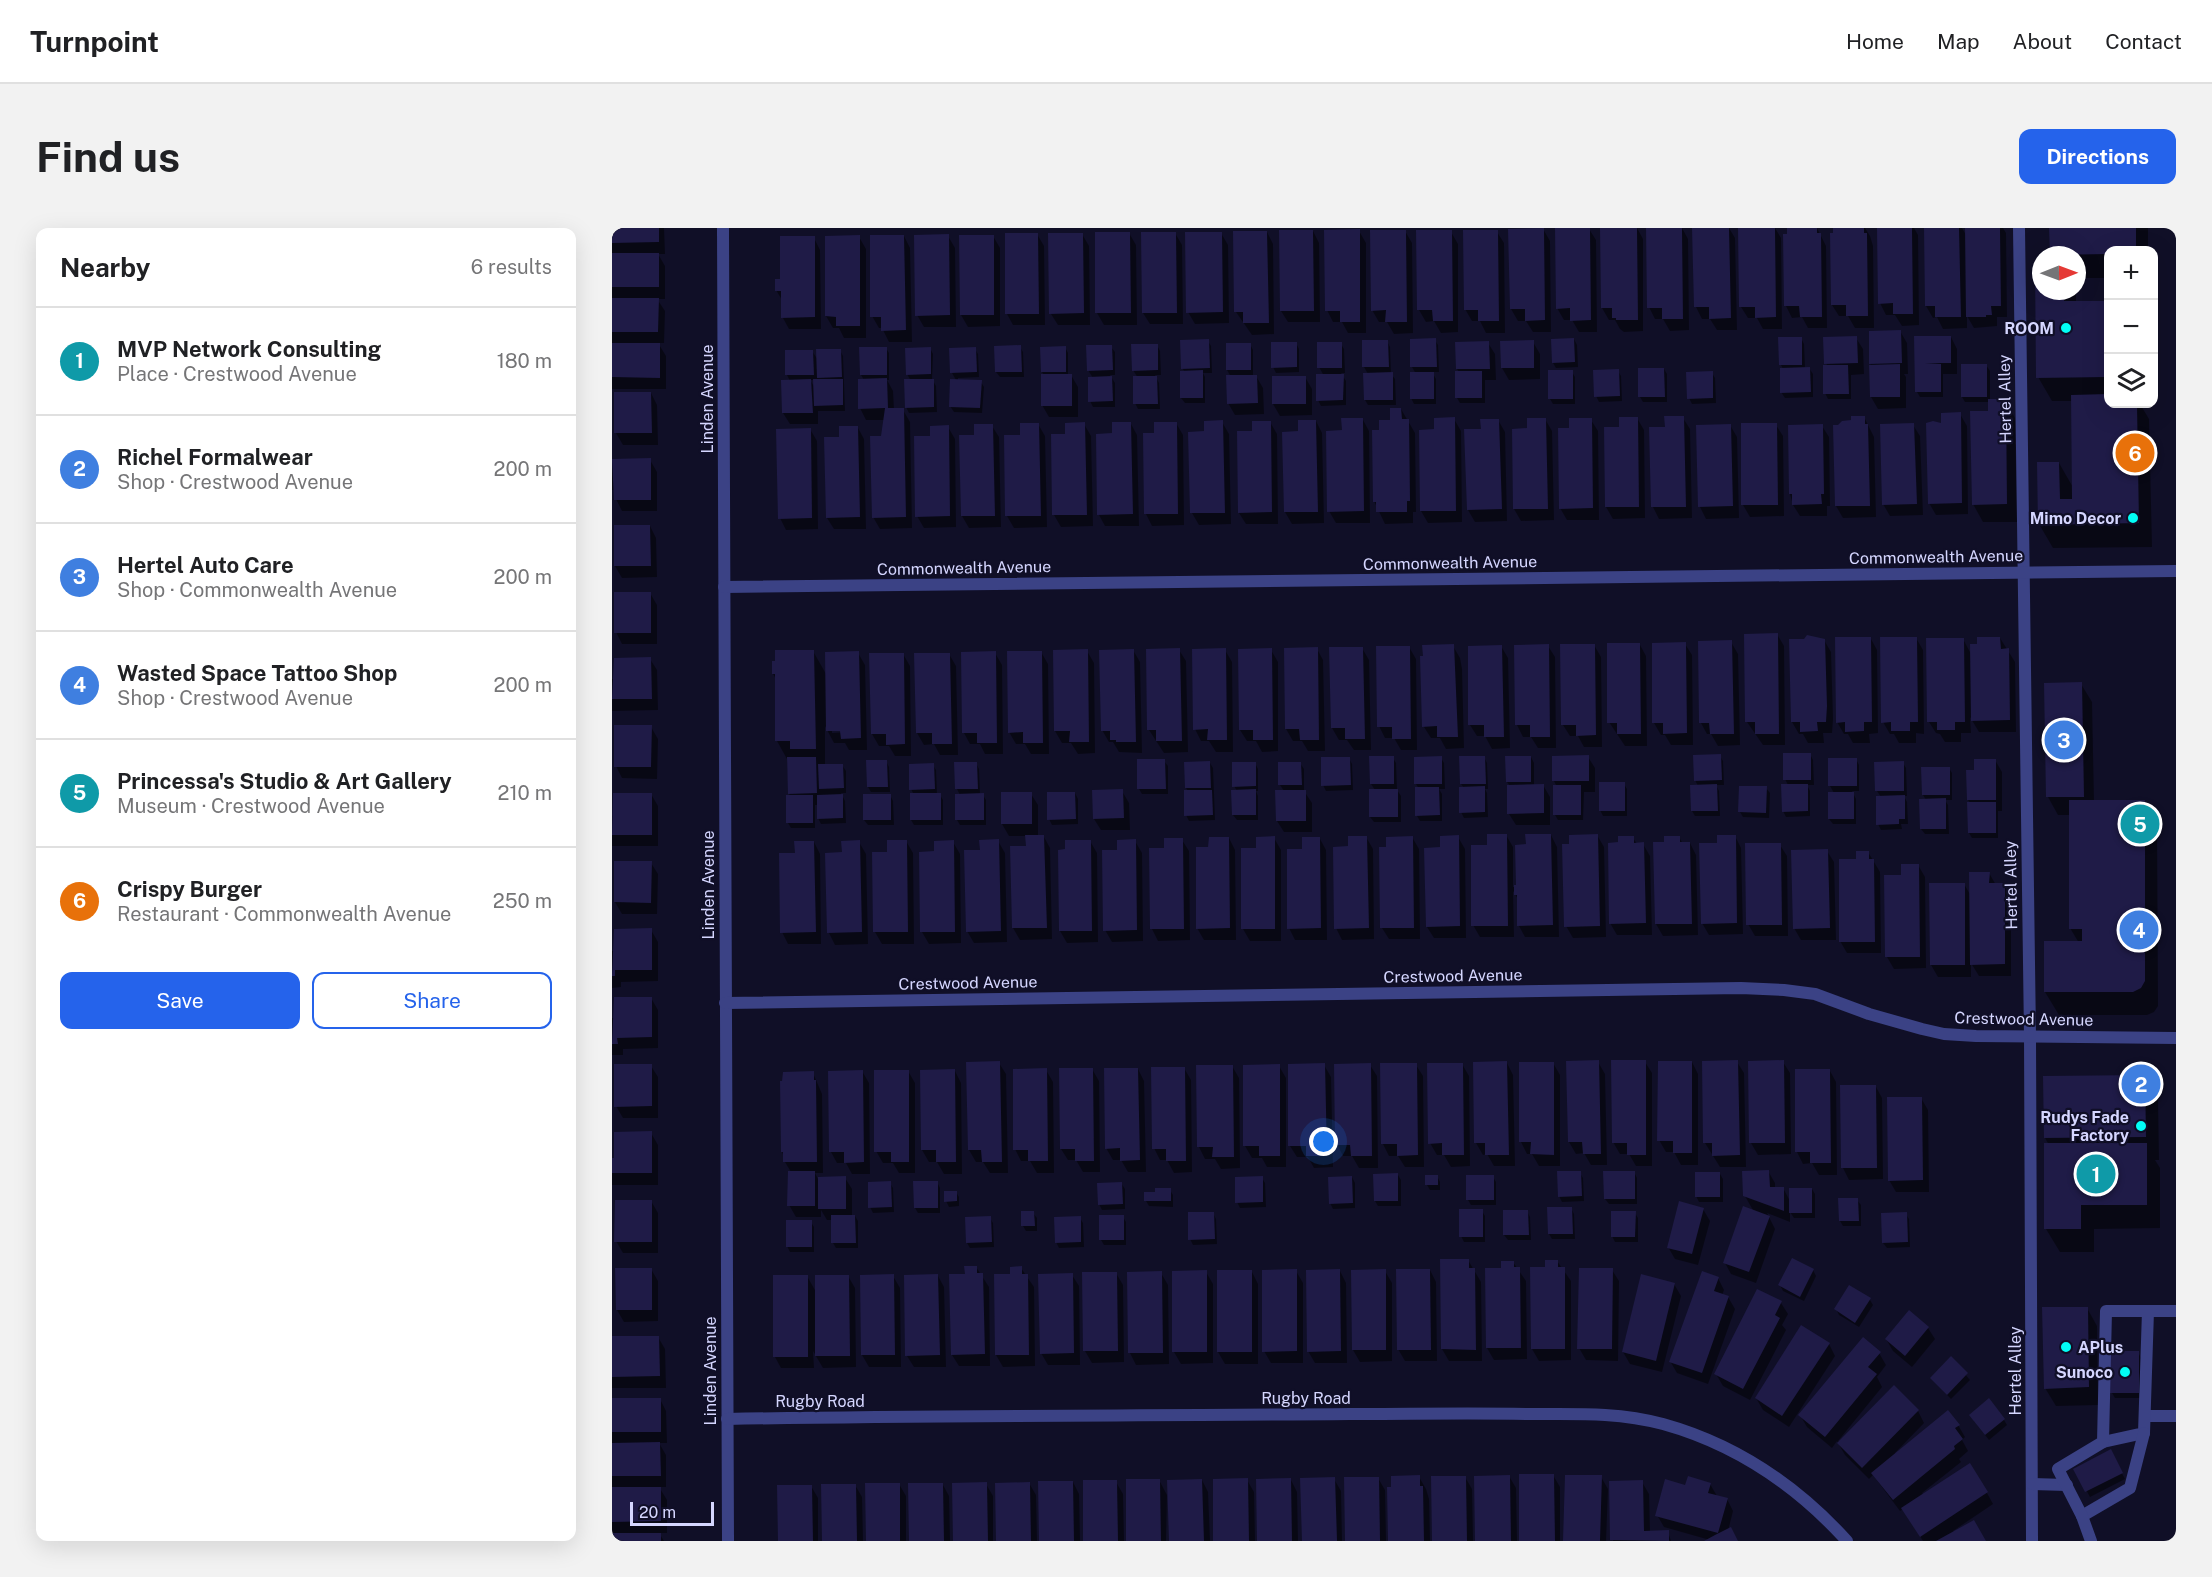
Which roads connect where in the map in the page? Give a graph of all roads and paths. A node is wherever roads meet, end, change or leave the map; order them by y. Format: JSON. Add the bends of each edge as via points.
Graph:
{"nodes":[{"id":1,"x":723,"y":228,"type":"edge"},
{"id":2,"x":2019,"y":228,"type":"edge"},
{"id":3,"x":2176,"y":571,"type":"edge"},
{"id":4,"x":2024,"y":573,"type":"junction"},
{"id":5,"x":724,"y":587,"type":"junction"},
{"id":6,"x":725,"y":1002,"type":"junction"},
{"id":7,"x":2030,"y":1036,"type":"junction"},
{"id":8,"x":2176,"y":1038,"type":"edge"},
{"id":9,"x":2148,"y":1311,"type":"junction"},
{"id":10,"x":2176,"y":1311,"type":"edge"},
{"id":11,"x":2145,"y":1416,"type":"junction"},
{"id":12,"x":2176,"y":1416,"type":"edge"},
{"id":13,"x":727,"y":1419,"type":"junction"},
{"id":14,"x":2144,"y":1433,"type":"junction"},
{"id":15,"x":2103,"y":1442,"type":"junction"},
{"id":16,"x":2032,"y":1484,"type":"junction"},
{"id":17,"x":2067,"y":1485,"type":"junction"},
{"id":18,"x":2082,"y":1516,"type":"junction"},
{"id":19,"x":728,"y":1541,"type":"edge"},
{"id":20,"x":1847,"y":1541,"type":"edge"},
{"id":21,"x":2032,"y":1541,"type":"edge"},
{"id":22,"x":2091,"y":1541,"type":"edge"}],
"edges":[{"from":1,"to":5,"type":"street","name":"Linden Avenue"},
{"from":2,"to":4,"type":"street","name":"Hertel Alley"},
{"from":3,"to":4,"type":"street","name":"Commonwealth Avenue"},
{"from":4,"to":5,"type":"street","name":"Commonwealth Avenue"},
{"from":4,"to":7,"type":"street","name":"Hertel Alley"},
{"from":5,"to":6,"type":"street","name":"Linden Avenue"},
{"from":6,"to":7,"type":"street","name":"Crestwood Avenue","via":[[1741,988],[1815,994],[1869,1014],[1944,1034]]},
{"from":6,"to":13,"type":"street","name":"Linden Avenue"},
{"from":7,"to":8,"type":"street","name":"Crestwood Avenue"},
{"from":7,"to":16,"type":"street","name":"Hertel Alley"},
{"from":9,"to":10,"type":"street"},
{"from":9,"to":11,"type":"street"},
{"from":9,"to":15,"type":"street","via":[[2106,1311]]},
{"from":11,"to":12,"type":"street"},
{"from":11,"to":14,"type":"street"},
{"from":13,"to":19,"type":"street","name":"Linden Avenue"},
{"from":13,"to":20,"type":"street","name":"Rugby Road","via":[[1617,1414],[1663,1424],[1749,1460],[1824,1515]]},
{"from":14,"to":15,"type":"street"},
{"from":14,"to":18,"type":"street","via":[[2130,1488]]},
{"from":15,"to":17,"type":"street","via":[[2058,1469]]},
{"from":16,"to":17,"type":"street"},
{"from":16,"to":21,"type":"street","name":"Hertel Alley"},
{"from":17,"to":18,"type":"street"},
{"from":18,"to":22,"type":"street"}]}
